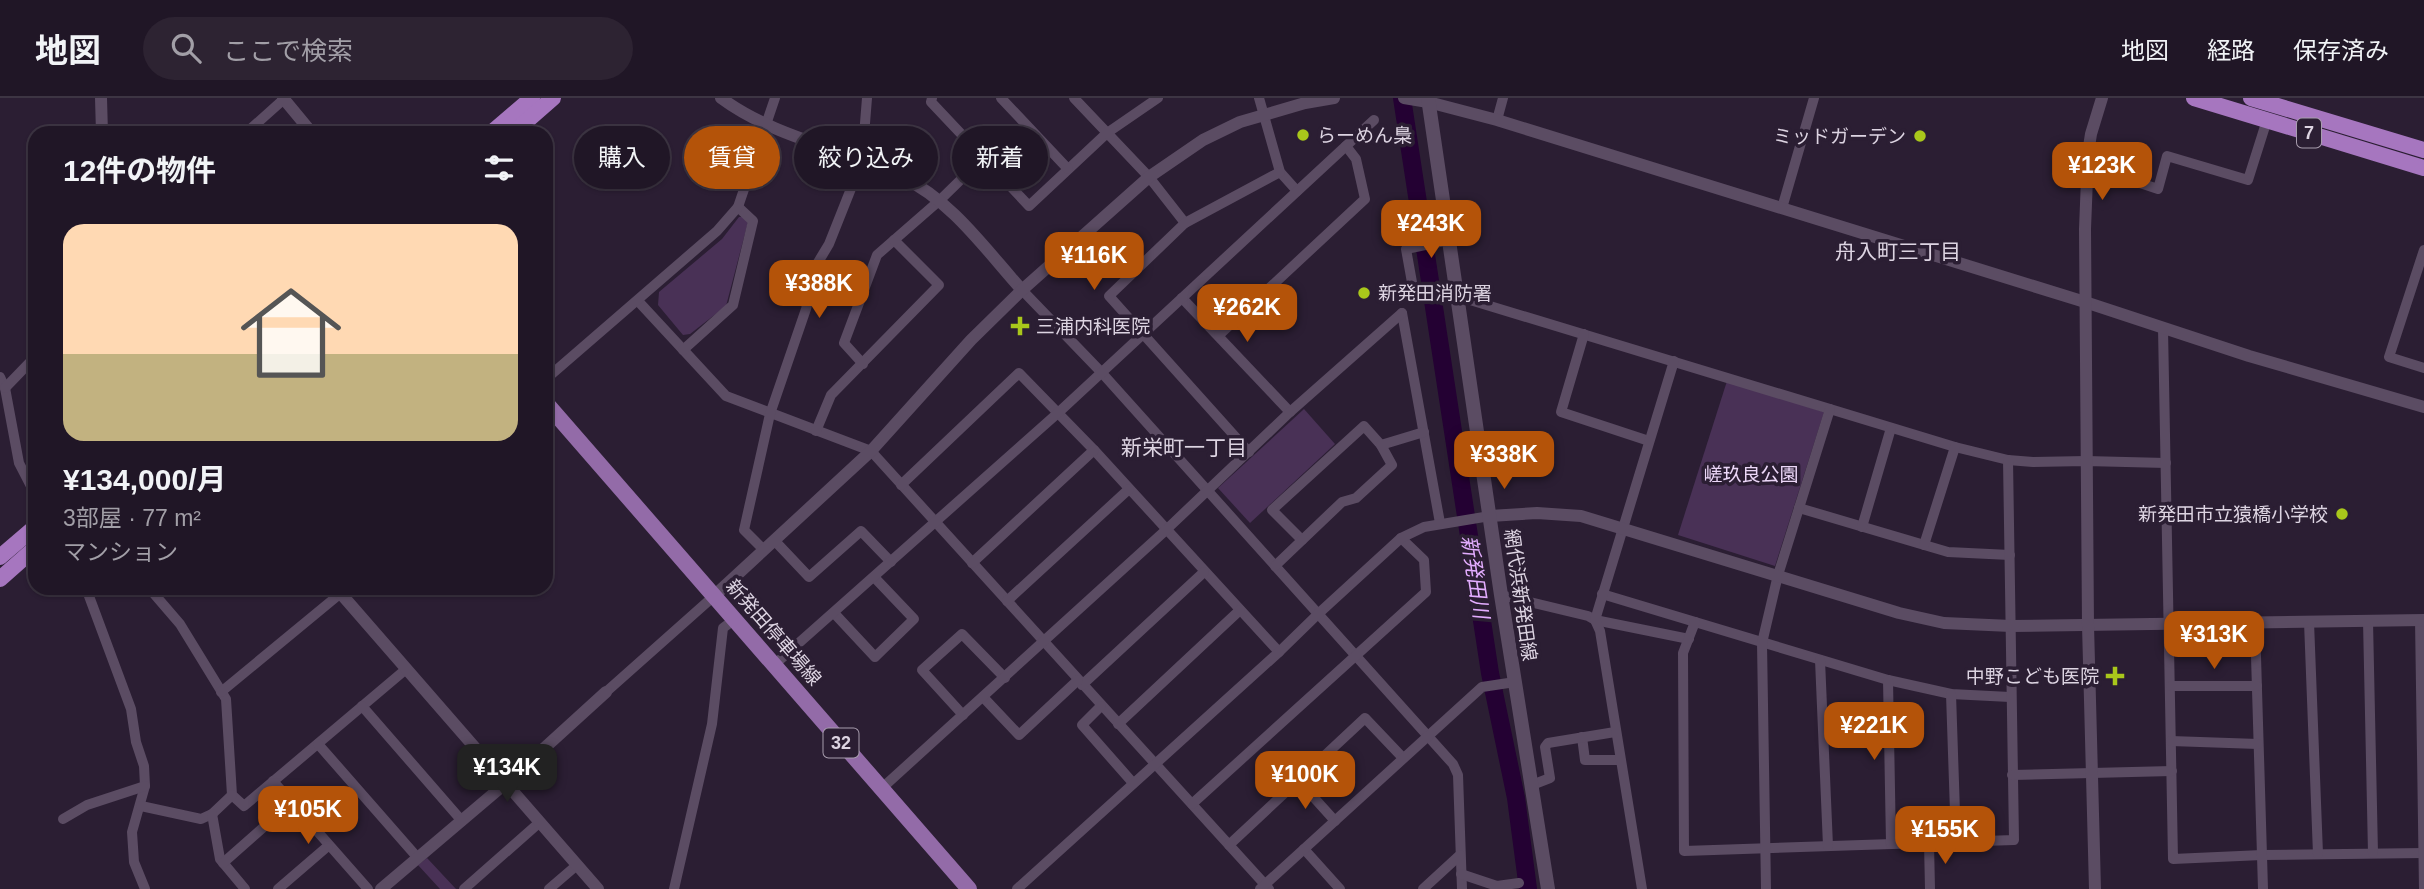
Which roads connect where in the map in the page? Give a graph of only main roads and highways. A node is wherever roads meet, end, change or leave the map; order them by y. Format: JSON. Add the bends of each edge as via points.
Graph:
{"nodes":[{"id":1,"x":532,"y":98,"type":"edge"},
{"id":2,"x":553,"y":98,"type":"edge"},
{"id":3,"x":2194,"y":98,"type":"edge"},
{"id":4,"x":2251,"y":98,"type":"edge"},
{"id":5,"x":1428,"y":100,"type":"edge"},
{"id":6,"x":499,"y":126,"type":"edge"},
{"id":7,"x":521,"y":126,"type":"edge"},
{"id":8,"x":2424,"y":150,"type":"edge"},
{"id":9,"x":2424,"y":168,"type":"edge"},
{"id":10,"x":553,"y":411,"type":"edge"},
{"id":11,"x":28,"y":533,"type":"edge"},
{"id":12,"x":28,"y":554,"type":"edge"},
{"id":13,"x":0,"y":557,"type":"edge"},
{"id":14,"x":0,"y":579,"type":"edge"},
{"id":15,"x":969,"y":889,"type":"edge"},
{"id":16,"x":1548,"y":889,"type":"edge"}],
"edges":[{"from":1,"to":6,"type":"highway"},
{"from":2,"to":7,"type":"highway"},
{"from":3,"to":9,"type":"highway","number":"7"},
{"from":4,"to":8,"type":"highway","number":"7"},
{"from":5,"to":16,"type":"main road","name":"網代浜新発田線","via":[[1485,517],[1501,595],[1508,683],[1532,785]]},
{"from":10,"to":15,"type":"main road","name":"新発田停車場線","number":"32"},
{"from":11,"to":13,"type":"highway"},
{"from":12,"to":14,"type":"highway"}]}
